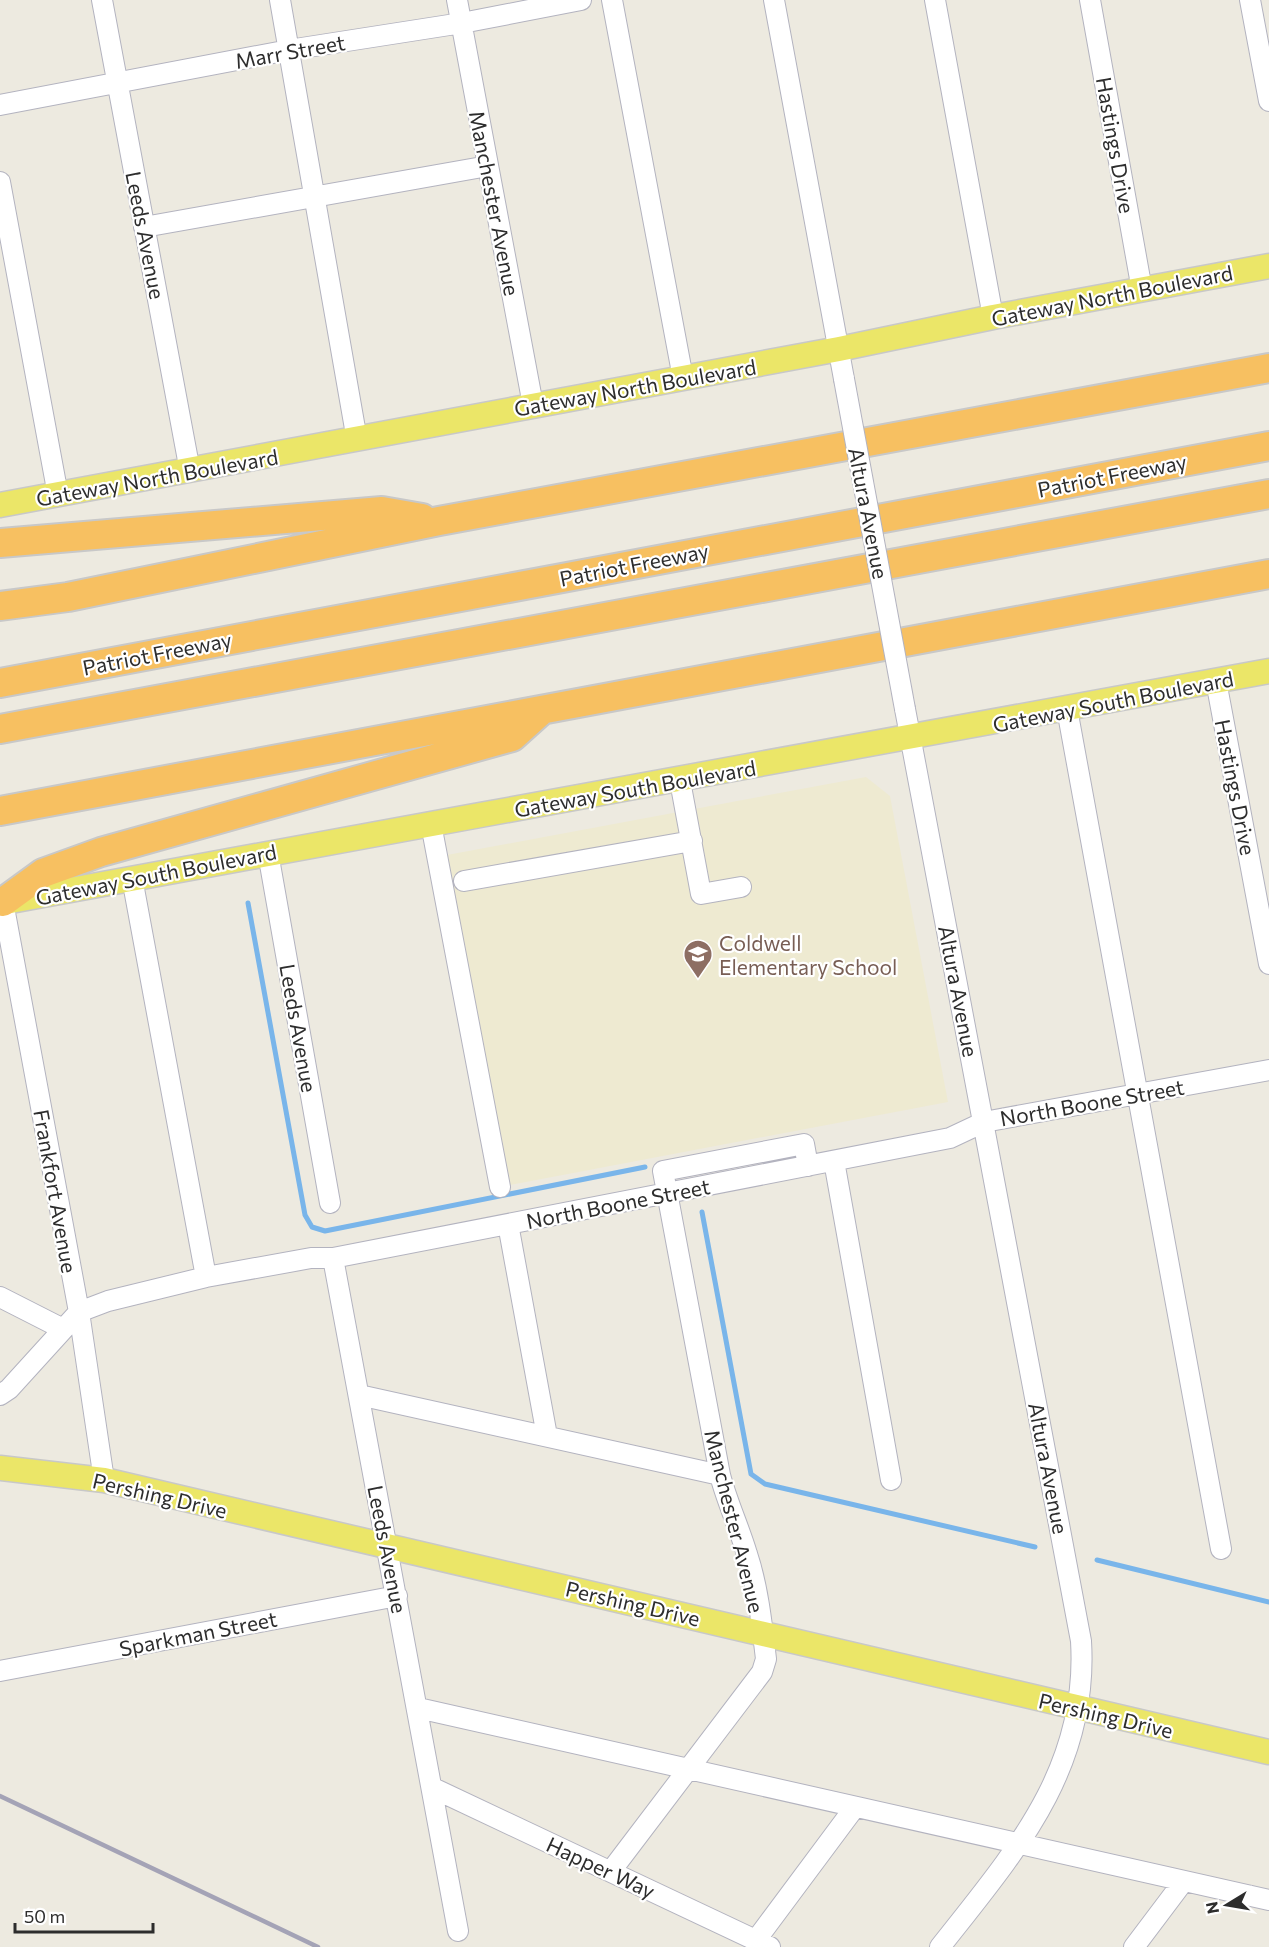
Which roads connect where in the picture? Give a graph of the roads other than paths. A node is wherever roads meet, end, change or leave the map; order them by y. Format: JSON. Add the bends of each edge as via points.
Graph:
{"nodes":[{"id":1,"x":102,"y":0,"type":"edge"},
{"id":2,"x":280,"y":0,"type":"edge"},
{"id":3,"x":457,"y":0,"type":"edge"},
{"id":4,"x":581,"y":0,"type":"edge"},
{"id":5,"x":612,"y":0,"type":"edge"},
{"id":6,"x":774,"y":0,"type":"edge"},
{"id":7,"x":935,"y":0,"type":"edge"},
{"id":8,"x":1090,"y":0,"type":"edge"},
{"id":9,"x":1250,"y":0,"type":"edge"},
{"id":10,"x":462,"y":23,"type":"junction"},
{"id":11,"x":289,"y":50,"type":"junction"},
{"id":12,"x":117,"y":82,"type":"junction"},
{"id":13,"x":1269,"y":101,"type":"edge"},
{"id":14,"x":0,"y":105,"type":"edge"},
{"id":15,"x":488,"y":166,"type":"junction"},
{"id":16,"x":0,"y":182,"type":"edge"},
{"id":17,"x":315,"y":197,"type":"junction"},
{"id":18,"x":144,"y":227,"type":"junction"},
{"id":19,"x":1269,"y":266,"type":"edge"},
{"id":20,"x":1142,"y":290,"type":"junction"},
{"id":21,"x":993,"y":317,"type":"junction"},
{"id":22,"x":839,"y":350,"type":"junction"},
{"id":23,"x":1269,"y":368,"type":"edge"},
{"id":24,"x":683,"y":378,"type":"junction"},
{"id":25,"x":533,"y":405,"type":"junction"},
{"id":26,"x":357,"y":440,"type":"junction"},
{"id":27,"x":1269,"y":446,"type":"edge"},
{"id":28,"x":190,"y":471,"type":"junction"},
{"id":29,"x":1269,"y":494,"type":"edge"},
{"id":30,"x":58,"y":495,"type":"junction"},
{"id":31,"x":0,"y":505,"type":"edge"},
{"id":32,"x":439,"y":521,"type":"junction"},
{"id":33,"x":0,"y":543,"type":"edge"},
{"id":34,"x":1269,"y":574,"type":"edge"},
{"id":35,"x":68,"y":597,"type":"junction"},
{"id":36,"x":0,"y":606,"type":"edge"},
{"id":37,"x":0,"y":617,"type":"edge"},
{"id":38,"x":1269,"y":671,"type":"edge"},
{"id":39,"x":1216,"y":681,"type":"junction"},
{"id":40,"x":0,"y":683,"type":"edge"},
{"id":41,"x":1067,"y":709,"type":"junction"},
{"id":42,"x":542,"y":710,"type":"junction"},
{"id":43,"x":0,"y":729,"type":"edge"},
{"id":44,"x":911,"y":739,"type":"junction"},
{"id":45,"x":680,"y":781,"type":"junction"},
{"id":46,"x":0,"y":811,"type":"edge"},
{"id":47,"x":430,"y":824,"type":"junction"},
{"id":48,"x":692,"y":841,"type":"junction"},
{"id":49,"x":268,"y":853,"type":"junction"},
{"id":50,"x":132,"y":878,"type":"junction"},
{"id":51,"x":464,"y":881,"type":"dead end"},
{"id":52,"x":741,"y":887,"type":"dead end"},
{"id":53,"x":2,"y":902,"type":"edge"},
{"id":54,"x":1269,"y":963,"type":"edge"},
{"id":55,"x":1269,"y":1070,"type":"edge"},
{"id":56,"x":1138,"y":1094,"type":"junction"},
{"id":57,"x":984,"y":1122,"type":"junction"},
{"id":58,"x":834,"y":1161,"type":"junction"},
{"id":59,"x":500,"y":1187,"type":"dead end"},
{"id":60,"x":668,"y":1194,"type":"junction"},
{"id":61,"x":330,"y":1203,"type":"dead end"},
{"id":62,"x":508,"y":1224,"type":"junction"},
{"id":63,"x":333,"y":1258,"type":"junction"},
{"id":64,"x":206,"y":1276,"type":"junction"},
{"id":65,"x":0,"y":1297,"type":"edge"},
{"id":66,"x":79,"y":1312,"type":"junction"},
{"id":67,"x":63,"y":1329,"type":"junction"},
{"id":68,"x":0,"y":1395,"type":"edge"},
{"id":69,"x":359,"y":1395,"type":"junction"},
{"id":70,"x":547,"y":1436,"type":"junction"},
{"id":71,"x":5,"y":1464,"type":"edge"},
{"id":72,"x":720,"y":1475,"type":"junction"},
{"id":73,"x":104,"y":1480,"type":"junction"},
{"id":74,"x":891,"y":1480,"type":"dead end"},
{"id":75,"x":387,"y":1546,"type":"junction"},
{"id":76,"x":1221,"y":1549,"type":"dead end"},
{"id":77,"x":397,"y":1596,"type":"junction"},
{"id":78,"x":763,"y":1634,"type":"junction"},
{"id":79,"x":0,"y":1671,"type":"edge"},
{"id":80,"x":418,"y":1708,"type":"junction"},
{"id":81,"x":1076,"y":1708,"type":"junction"},
{"id":82,"x":1269,"y":1752,"type":"edge"},
{"id":83,"x":687,"y":1769,"type":"junction"},
{"id":84,"x":433,"y":1788,"type":"junction"},
{"id":85,"x":855,"y":1807,"type":"junction"},
{"id":86,"x":1019,"y":1843,"type":"junction"},
{"id":87,"x":611,"y":1871,"type":"junction"},
{"id":88,"x":1183,"y":1882,"type":"junction"},
{"id":89,"x":1269,"y":1900,"type":"edge"},
{"id":90,"x":458,"y":1931,"type":"dead end"},
{"id":91,"x":763,"y":1944,"type":"edge"},
{"id":92,"x":940,"y":1947,"type":"edge"},
{"id":93,"x":1134,"y":1947,"type":"edge"}],
"edges":[{"from":1,"to":12,"type":"street","name":"Leeds Avenue"},
{"from":2,"to":11,"type":"street"},
{"from":3,"to":10,"type":"street","name":"Manchester Avenue"},
{"from":4,"to":10,"type":"street","name":"Marr Street"},
{"from":5,"to":24,"type":"street"},
{"from":6,"to":22,"type":"street","name":"Altura Avenue"},
{"from":7,"to":21,"type":"street"},
{"from":8,"to":20,"type":"street","name":"Hastings Drive"},
{"from":9,"to":13,"type":"street"},
{"from":10,"to":11,"type":"street","name":"Marr Street"},
{"from":10,"to":15,"type":"street","name":"Manchester Avenue"},
{"from":11,"to":12,"type":"street","name":"Marr Street"},
{"from":11,"to":17,"type":"street"},
{"from":12,"to":14,"type":"street","name":"Marr Street"},
{"from":12,"to":18,"type":"street","name":"Leeds Avenue"},
{"from":15,"to":17,"type":"street"},
{"from":15,"to":25,"type":"street","name":"Manchester Avenue"},
{"from":16,"to":30,"type":"street"},
{"from":17,"to":18,"type":"street"},
{"from":17,"to":26,"type":"street"},
{"from":18,"to":28,"type":"street","name":"Leeds Avenue"},
{"from":19,"to":20,"type":"main road","name":"Gateway North Boulevard"},
{"from":20,"to":21,"type":"main road","name":"Gateway North Boulevard"},
{"from":21,"to":22,"type":"main road","name":"Gateway North Boulevard"},
{"from":22,"to":24,"type":"main road","name":"Gateway North Boulevard"},
{"from":22,"to":44,"type":"street","name":"Altura Avenue","bridge":true},
{"from":23,"to":32,"type":"highway"},
{"from":24,"to":25,"type":"main road","name":"Gateway North Boulevard"},
{"from":25,"to":26,"type":"main road","name":"Gateway North Boulevard"},
{"from":26,"to":28,"type":"main road","name":"Gateway North Boulevard"},
{"from":27,"to":40,"type":"highway","name":"Patriot Freeway"},
{"from":28,"to":30,"type":"main road","name":"Gateway North Boulevard"},
{"from":29,"to":43,"type":"highway"},
{"from":30,"to":31,"type":"main road","name":"Gateway North Boulevard"},
{"from":32,"to":33,"type":"highway","via":[[382,512]]},
{"from":32,"to":35,"type":"highway"},
{"from":34,"to":42,"type":"highway"},
{"from":35,"to":36,"type":"highway"},
{"from":35,"to":37,"type":"highway"},
{"from":38,"to":39,"type":"main road","name":"Gateway South Boulevard"},
{"from":39,"to":41,"type":"main road","name":"Gateway South Boulevard"},
{"from":39,"to":54,"type":"street","name":"Hastings Drive"},
{"from":41,"to":44,"type":"main road","name":"Gateway South Boulevard"},
{"from":41,"to":56,"type":"street"},
{"from":42,"to":46,"type":"highway"},
{"from":42,"to":53,"type":"highway","via":[[512,737],[101,852],[44,873]]},
{"from":44,"to":45,"type":"main road","name":"Gateway South Boulevard"},
{"from":44,"to":57,"type":"street","name":"Altura Avenue"},
{"from":45,"to":47,"type":"main road","name":"Gateway South Boulevard"},
{"from":45,"to":48,"type":"street"},
{"from":47,"to":49,"type":"main road","name":"Gateway South Boulevard"},
{"from":47,"to":59,"type":"street"},
{"from":48,"to":51,"type":"street"},
{"from":48,"to":52,"type":"street","via":[[701,894]]},
{"from":49,"to":50,"type":"main road","name":"Gateway South Boulevard"},
{"from":49,"to":61,"type":"street","name":"Leeds Avenue"},
{"from":50,"to":53,"type":"main road","name":"Gateway South Boulevard"},
{"from":50,"to":64,"type":"street"},
{"from":53,"to":66,"type":"street","name":"Frankfort Avenue"},
{"from":55,"to":56,"type":"street","name":"North Boone Street"},
{"from":56,"to":57,"type":"street","name":"North Boone Street"},
{"from":56,"to":76,"type":"street"},
{"from":57,"to":58,"type":"street","name":"North Boone Street","via":[[950,1138]]},
{"from":57,"to":81,"type":"street","name":"Altura Avenue","via":[[1082,1641],[1083,1670]]},
{"from":58,"to":60,"type":"street","name":"North Boone Street"},
{"from":58,"to":74,"type":"street"},
{"from":60,"to":62,"type":"street","name":"North Boone Street"},
{"from":60,"to":72,"type":"street","name":"Manchester Avenue"},
{"from":62,"to":63,"type":"street","name":"North Boone Street"},
{"from":62,"to":70,"type":"street"},
{"from":63,"to":64,"type":"street","name":"North Boone Street","via":[[311,1258]]},
{"from":63,"to":69,"type":"street","name":"Leeds Avenue"},
{"from":64,"to":66,"type":"street","name":"North Boone Street"},
{"from":65,"to":67,"type":"street"},
{"from":66,"to":67,"type":"street","name":"North Boone Street"},
{"from":66,"to":73,"type":"street","name":"Frankfort Avenue"},
{"from":67,"to":68,"type":"street","name":"North Boone Street"},
{"from":69,"to":70,"type":"street"},
{"from":69,"to":75,"type":"street","name":"Leeds Avenue"},
{"from":70,"to":72,"type":"street"},
{"from":71,"to":73,"type":"main road","name":"Pershing Drive"},
{"from":72,"to":78,"type":"street","name":"Manchester Avenue","via":[[749,1558]]},
{"from":73,"to":75,"type":"main road","name":"Pershing Drive"},
{"from":75,"to":77,"type":"street","name":"Leeds Avenue"},
{"from":75,"to":78,"type":"main road","name":"Pershing Drive"},
{"from":77,"to":79,"type":"street","name":"Sparkman Street"},
{"from":77,"to":80,"type":"street","name":"Leeds Avenue"},
{"from":78,"to":81,"type":"main road","name":"Pershing Drive"},
{"from":78,"to":83,"type":"street","name":"Manchester Avenue","via":[[766,1659],[762,1672]]},
{"from":80,"to":83,"type":"street"},
{"from":80,"to":84,"type":"street","name":"Leeds Avenue"},
{"from":81,"to":82,"type":"main road","name":"Pershing Drive"},
{"from":81,"to":86,"type":"street","name":"Altura Avenue","via":[[1060,1772]]},
{"from":83,"to":85,"type":"street"},
{"from":83,"to":87,"type":"street","name":"Manchester Avenue"},
{"from":84,"to":87,"type":"street","name":"Happer Way"},
{"from":84,"to":90,"type":"street","name":"Leeds Avenue"},
{"from":85,"to":86,"type":"street"},
{"from":85,"to":91,"type":"street"},
{"from":86,"to":88,"type":"street"},
{"from":86,"to":92,"type":"street","name":"Altura Avenue"},
{"from":87,"to":91,"type":"street","name":"Happer Way"},
{"from":88,"to":89,"type":"street"},
{"from":88,"to":93,"type":"street"}]}
